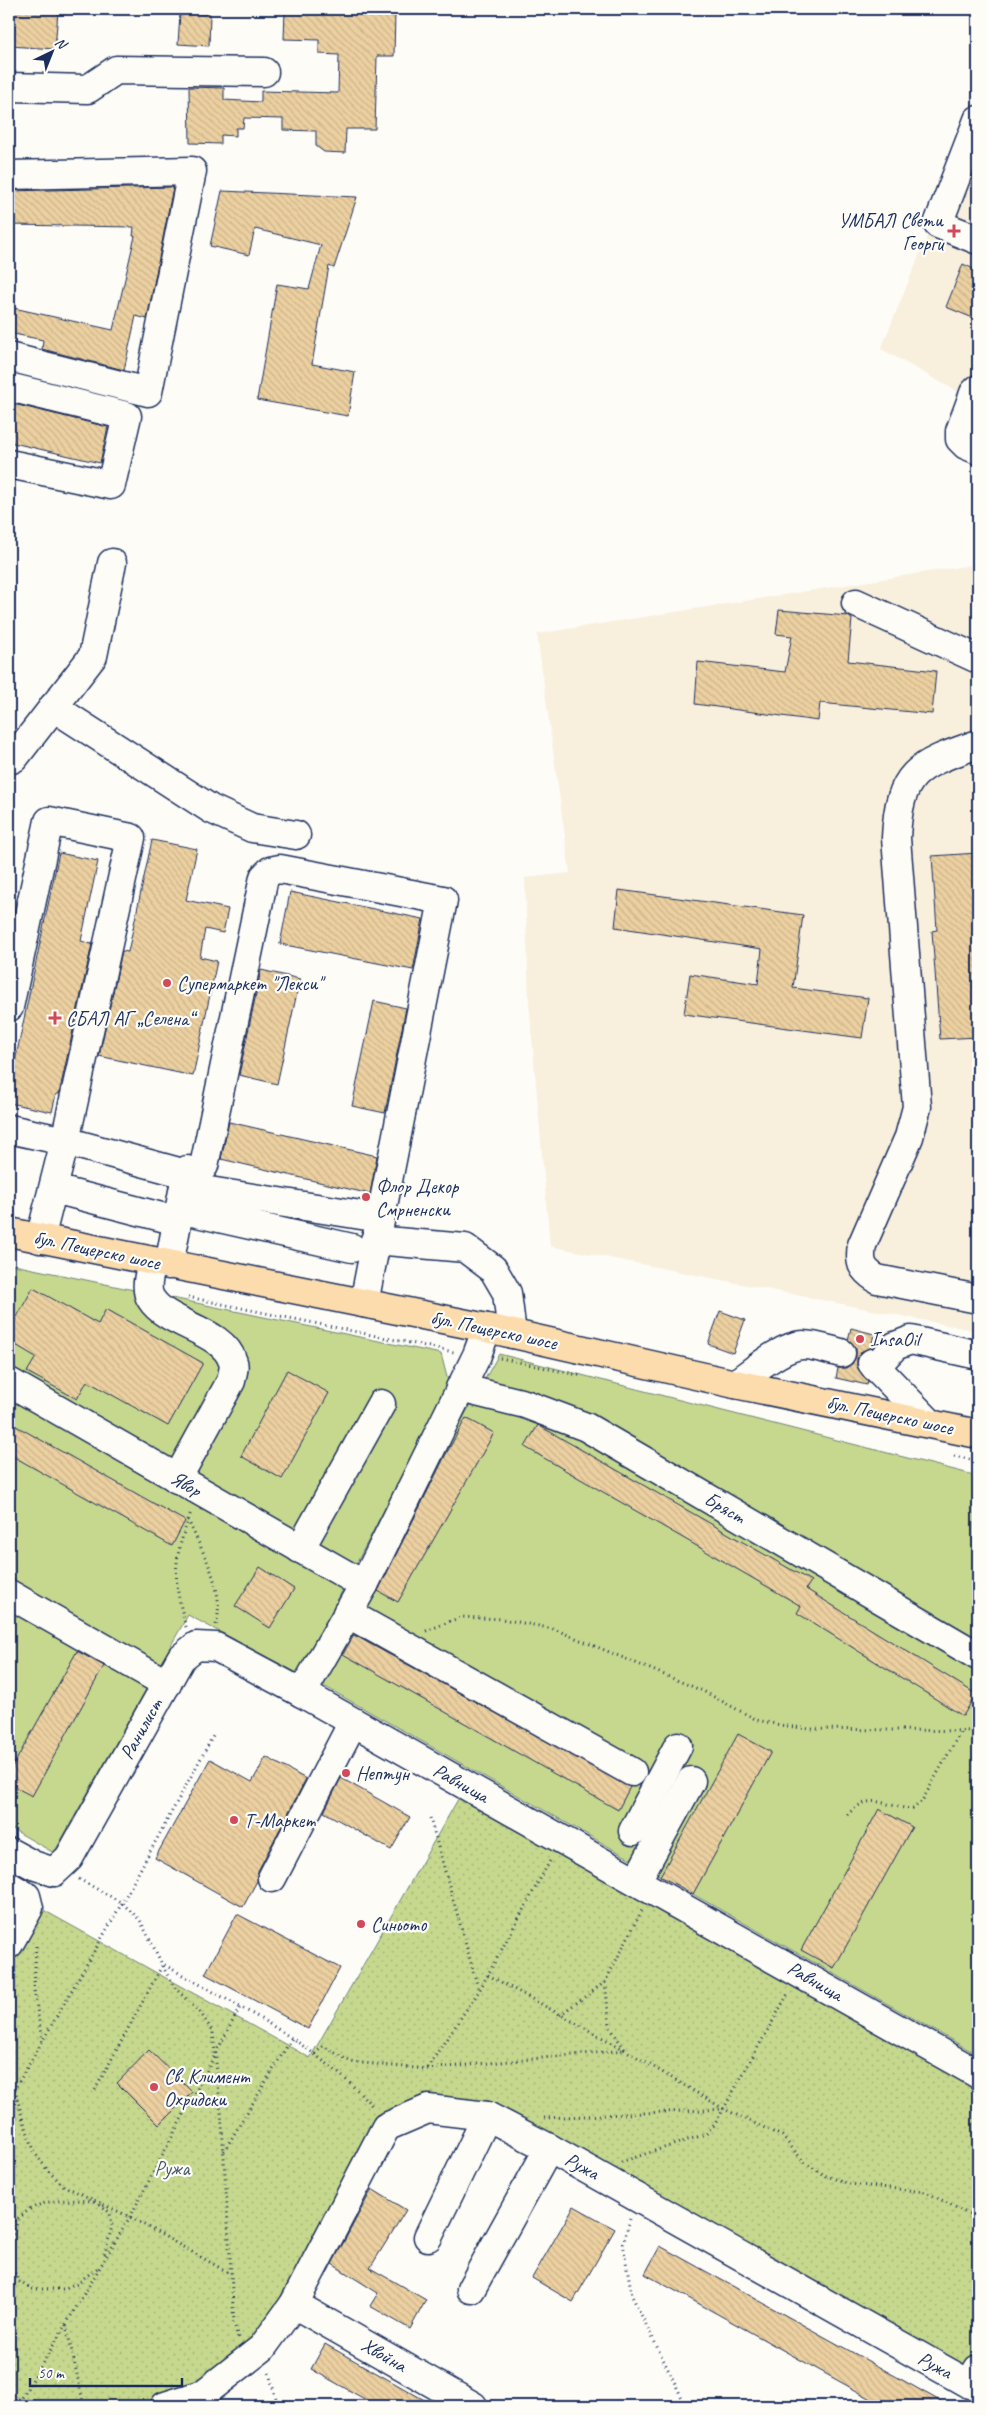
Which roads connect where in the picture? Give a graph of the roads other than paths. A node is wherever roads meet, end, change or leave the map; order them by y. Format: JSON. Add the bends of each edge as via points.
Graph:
{"nodes":[{"id":1,"x":264,"y":72,"type":"dead end"},
{"id":2,"x":9,"y":87,"type":"edge"},
{"id":3,"x":978,"y":120,"type":"edge"},
{"id":4,"x":9,"y":174,"type":"edge"},
{"id":5,"x":978,"y":240,"type":"edge"},
{"id":6,"x":9,"y":357,"type":"edge"},
{"id":7,"x":9,"y":387,"type":"edge"},
{"id":8,"x":978,"y":390,"type":"edge"},
{"id":9,"x":978,"y":450,"type":"edge"},
{"id":10,"x":9,"y":464,"type":"edge"},
{"id":11,"x":112,"y":563,"type":"dead end"},
{"id":12,"x":856,"y":603,"type":"dead end"},
{"id":13,"x":978,"y":660,"type":"edge"},
{"id":14,"x":53,"y":707,"type":"junction"},
{"id":15,"x":978,"y":744,"type":"edge"},
{"id":16,"x":9,"y":760,"type":"edge"},
{"id":17,"x":296,"y":835,"type":"dead end"},
{"id":18,"x":248,"y":869,"type":"dead end"},
{"id":19,"x":9,"y":1007,"type":"edge"},
{"id":20,"x":9,"y":1129,"type":"edge"},
{"id":21,"x":65,"y":1141,"type":"junction"},
{"id":22,"x":54,"y":1189,"type":"junction"},
{"id":23,"x":181,"y":1198,"type":"junction"},
{"id":24,"x":9,"y":1232,"type":"edge"},
{"id":25,"x":369,"y":1235,"type":"junction"},
{"id":26,"x":40,"y":1239,"type":"junction"},
{"id":27,"x":161,"y":1263,"type":"junction"},
{"id":28,"x":978,"y":1299,"type":"edge"},
{"id":29,"x":364,"y":1303,"type":"junction"},
{"id":30,"x":500,"y":1331,"type":"junction"},
{"id":31,"x":841,"y":1353,"type":"dead end"},
{"id":32,"x":978,"y":1355,"type":"edge"},
{"id":33,"x":9,"y":1382,"type":"edge"},
{"id":34,"x":735,"y":1384,"type":"junction"},
{"id":35,"x":460,"y":1388,"type":"junction"},
{"id":36,"x":381,"y":1404,"type":"dead end"},
{"id":37,"x":930,"y":1423,"type":"junction"},
{"id":38,"x":978,"y":1434,"type":"edge"},
{"id":39,"x":188,"y":1485,"type":"junction"},
{"id":40,"x":300,"y":1549,"type":"junction"},
{"id":41,"x":364,"y":1585,"type":"junction"},
{"id":42,"x":9,"y":1594,"type":"edge"},
{"id":43,"x":347,"y":1613,"type":"junction"},
{"id":44,"x":978,"y":1656,"type":"edge"},
{"id":45,"x":167,"y":1684,"type":"junction"},
{"id":46,"x":302,"y":1693,"type":"junction"},
{"id":47,"x":353,"y":1722,"type":"junction"},
{"id":48,"x":678,"y":1746,"type":"dead end"},
{"id":49,"x":632,"y":1772,"type":"dead end"},
{"id":50,"x":678,"y":1786,"type":"junction"},
{"id":51,"x":633,"y":1831,"type":"dead end"},
{"id":52,"x":9,"y":1852,"type":"edge"},
{"id":53,"x":272,"y":1878,"type":"dead end"},
{"id":54,"x":645,"y":1885,"type":"junction"},
{"id":55,"x":9,"y":1886,"type":"edge"},
{"id":56,"x":9,"y":1944,"type":"edge"},
{"id":57,"x":978,"y":2074,"type":"edge"},
{"id":58,"x":487,"y":2116,"type":"junction"},
{"id":59,"x":549,"y":2148,"type":"junction"},
{"id":60,"x":428,"y":2237,"type":"dead end"},
{"id":61,"x":471,"y":2289,"type":"dead end"},
{"id":62,"x":294,"y":2304,"type":"junction"},
{"id":63,"x":978,"y":2369,"type":"edge"},
{"id":64,"x":165,"y":2406,"type":"edge"},
{"id":65,"x":473,"y":2406,"type":"edge"}],
"edges":[{"from":1,"to":2,"type":"street","via":[[116,70],[88,89]]},
{"from":3,"to":5,"type":"street","via":[[938,224]]},
{"from":4,"to":6,"type":"street","via":[[192,171],[148,392]]},
{"from":7,"to":10,"type":"street","via":[[127,416],[111,485]]},
{"from":8,"to":9,"type":"street","via":[[960,431],[960,440]]},
{"from":11,"to":14,"type":"street","via":[[93,656]]},
{"from":12,"to":13,"type":"street"},
{"from":14,"to":16,"type":"street","via":[[14,758]]},
{"from":14,"to":17,"type":"street","via":[[211,809],[252,828]]},
{"from":15,"to":28,"type":"street","via":[[934,759],[916,773],[905,788],[897,815],[896,838],[917,1107],[909,1137],[862,1246],[860,1259],[865,1271],[877,1279]]},
{"from":18,"to":23,"type":"street"},
{"from":19,"to":21,"type":"street","via":[[49,821],[131,838]]},
{"from":20,"to":21,"type":"street"},
{"from":21,"to":22,"type":"street"},
{"from":21,"to":23,"type":"street"},
{"from":22,"to":23,"type":"street"},
{"from":22,"to":26,"type":"street"},
{"from":23,"to":25,"type":"street"},
{"from":23,"to":25,"type":"street"},
{"from":23,"to":25,"type":"street","via":[[204,1166],[264,877],[270,871],[280,869],[443,900]]},
{"from":23,"to":27,"type":"street"},
{"from":24,"to":26,"type":"main road","name":"бул. Пещерско шосе"},
{"from":25,"to":29,"type":"street"},
{"from":25,"to":30,"type":"street","via":[[465,1248],[493,1269],[507,1294]]},
{"from":26,"to":27,"type":"main road","name":"бул. Пещерско шосе"},
{"from":27,"to":29,"type":"main road","name":"бул. Пещерско шосе"},
{"from":27,"to":39,"type":"street","via":[[147,1284],[150,1298],[160,1309],[226,1347],[234,1363],[231,1381]]},
{"from":29,"to":30,"type":"main road","name":"бул. Пещерско шосе"},
{"from":30,"to":34,"type":"main road","name":"бул. Пещерско шосе"},
{"from":30,"to":35,"type":"street","via":[[477,1355]]},
{"from":31,"to":34,"type":"street","via":[[795,1346]]},
{"from":32,"to":37,"type":"street","via":[[911,1340],[895,1346],[873,1365]]},
{"from":33,"to":39,"type":"street","name":"Явор"},
{"from":34,"to":37,"type":"main road","name":"бул. Пещерско шосе"},
{"from":35,"to":41,"type":"street"},
{"from":35,"to":44,"type":"street","name":"Бряст","via":[[525,1404],[586,1427]]},
{"from":36,"to":40,"type":"street"},
{"from":37,"to":38,"type":"main road","name":"бул. Пещерско шосе"},
{"from":39,"to":40,"type":"street","name":"Явор"},
{"from":40,"to":41,"type":"street","name":"Явор"},
{"from":41,"to":43,"type":"street"},
{"from":42,"to":45,"type":"street"},
{"from":43,"to":46,"type":"street"},
{"from":43,"to":49,"type":"street"},
{"from":45,"to":46,"type":"street","name":"Ранилист","via":[[181,1658],[200,1648],[216,1647]]},
{"from":45,"to":52,"type":"street","name":"Ранилист","via":[[69,1858],[54,1872]]},
{"from":46,"to":47,"type":"street","name":"Равнища"},
{"from":47,"to":53,"type":"street"},
{"from":47,"to":54,"type":"street","name":"Равнища"},
{"from":48,"to":50,"type":"street"},
{"from":50,"to":51,"type":"street"},
{"from":50,"to":54,"type":"street"},
{"from":54,"to":57,"type":"street","name":"Равнища"},
{"from":55,"to":56,"type":"street","via":[[26,1896],[28,1908]]},
{"from":58,"to":59,"type":"street","name":"Ружа"},
{"from":58,"to":60,"type":"street"},
{"from":58,"to":62,"type":"street","name":"Ружа","via":[[428,2109],[386,2127]]},
{"from":59,"to":61,"type":"street"},
{"from":59,"to":63,"type":"street","name":"Ружа","via":[[969,2384]]},
{"from":62,"to":64,"type":"street","via":[[253,2356],[202,2394]]},
{"from":62,"to":65,"type":"street","name":"Хвойна"}]}
